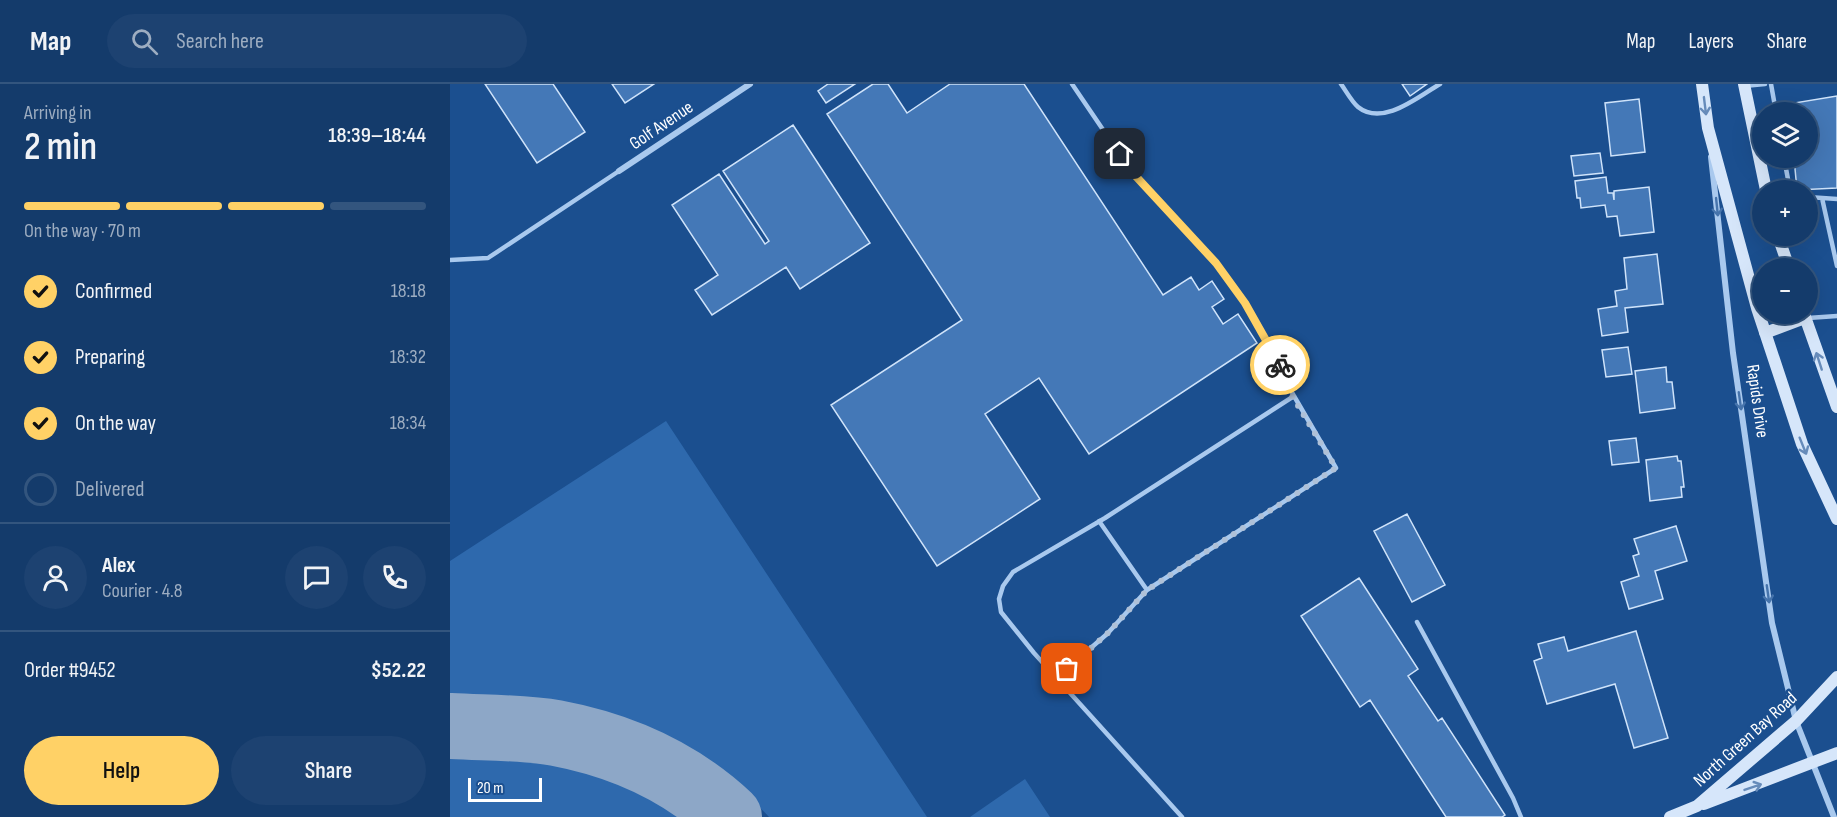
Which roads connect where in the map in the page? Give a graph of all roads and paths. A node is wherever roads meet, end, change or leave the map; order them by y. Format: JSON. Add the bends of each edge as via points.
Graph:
{"nodes":[{"id":1,"x":750,"y":84,"type":"edge"},
{"id":2,"x":1072,"y":84,"type":"edge"},
{"id":3,"x":1341,"y":84,"type":"edge"},
{"id":4,"x":1440,"y":84,"type":"edge"},
{"id":5,"x":1702,"y":84,"type":"edge"},
{"id":6,"x":1765,"y":84,"type":"edge"},
{"id":7,"x":1771,"y":84,"type":"edge"},
{"id":8,"x":1744,"y":85,"type":"edge"},
{"id":9,"x":1774,"y":102,"type":"edge"},
{"id":10,"x":1708,"y":128,"type":"junction"},
{"id":11,"x":619,"y":171,"type":"joint"},
{"id":12,"x":1764,"y":180,"type":"edge"},
{"id":13,"x":1818,"y":198,"type":"edge"},
{"id":14,"x":1822,"y":198,"type":"junction"},
{"id":15,"x":1837,"y":199,"type":"edge"},
{"id":16,"x":450,"y":260,"type":"edge"},
{"id":17,"x":1837,"y":266,"type":"edge"},
{"id":18,"x":1818,"y":316,"type":"edge"},
{"id":19,"x":1837,"y":316,"type":"edge"},
{"id":20,"x":1786,"y":324,"type":"edge"},
{"id":21,"x":1807,"y":324,"type":"edge"},
{"id":22,"x":1765,"y":333,"type":"junction"},
{"id":23,"x":1294,"y":396,"type":"junction"},
{"id":24,"x":1837,"y":407,"type":"edge"},
{"id":25,"x":1837,"y":519,"type":"edge"},
{"id":26,"x":1099,"y":521,"type":"junction"},
{"id":27,"x":1147,"y":590,"type":"junction"},
{"id":28,"x":1417,"y":622,"type":"dead end"},
{"id":29,"x":1837,"y":677,"type":"edge"},
{"id":30,"x":1056,"y":678,"type":"junction"},
{"id":31,"x":1796,"y":721,"type":"junction"},
{"id":32,"x":1837,"y":753,"type":"edge"},
{"id":33,"x":1814,"y":763,"type":"junction"},
{"id":34,"x":1697,"y":806,"type":"junction"},
{"id":35,"x":1182,"y":817,"type":"edge"},
{"id":36,"x":1521,"y":817,"type":"edge"},
{"id":37,"x":1670,"y":817,"type":"edge"},
{"id":38,"x":1834,"y":817,"type":"edge"}],
"edges":[{"from":1,"to":11,"type":"street","name":"Golf Avenue"},
{"from":2,"to":23,"type":"lane","via":[[1131,171],[1216,263],[1245,303]]},
{"from":3,"to":4,"type":"lane","via":[[1358,107],[1372,113],[1396,110]]},
{"from":5,"to":10,"type":"street","name":"Rapids Drive","one_way":true},
{"from":6,"to":8,"type":"lane"},
{"from":7,"to":9,"type":"lane"},
{"from":8,"to":12,"type":"street"},
{"from":10,"to":22,"type":"street"},
{"from":10,"to":31,"type":"street","name":"Rapids Drive","one_way":true,"via":[[1732,353],[1770,612]]},
{"from":11,"to":16,"type":"lane","via":[[488,258]]},
{"from":13,"to":14,"type":"lane"},
{"from":14,"to":15,"type":"lane"},
{"from":14,"to":17,"type":"lane"},
{"from":18,"to":19,"type":"lane"},
{"from":20,"to":22,"type":"street"},
{"from":24,"to":21,"type":"street","one_way":true},
{"from":22,"to":25,"type":"street","one_way":true,"via":[[1802,444]]},
{"from":23,"to":26,"type":"lane"},
{"from":23,"to":27,"type":"lane","via":[[1336,468]]},
{"from":26,"to":27,"type":"lane"},
{"from":26,"to":30,"type":"lane","via":[[1013,572],[1001,592],[1001,612]]},
{"from":27,"to":30,"type":"lane","via":[[1107,634]]},
{"from":28,"to":36,"type":"lane"},
{"from":29,"to":31,"type":"street","name":"North Green Bay Road"},
{"from":30,"to":35,"type":"lane"},
{"from":31,"to":33,"type":"street","name":"Rapids Drive"},
{"from":31,"to":34,"type":"street","name":"North Green Bay Road"},
{"from":32,"to":33,"type":"street"},
{"from":34,"to":33,"type":"street","one_way":true},
{"from":33,"to":38,"type":"street","name":"Rapids Drive"},
{"from":34,"to":37,"type":"street","name":"North Green Bay Road"}]}
